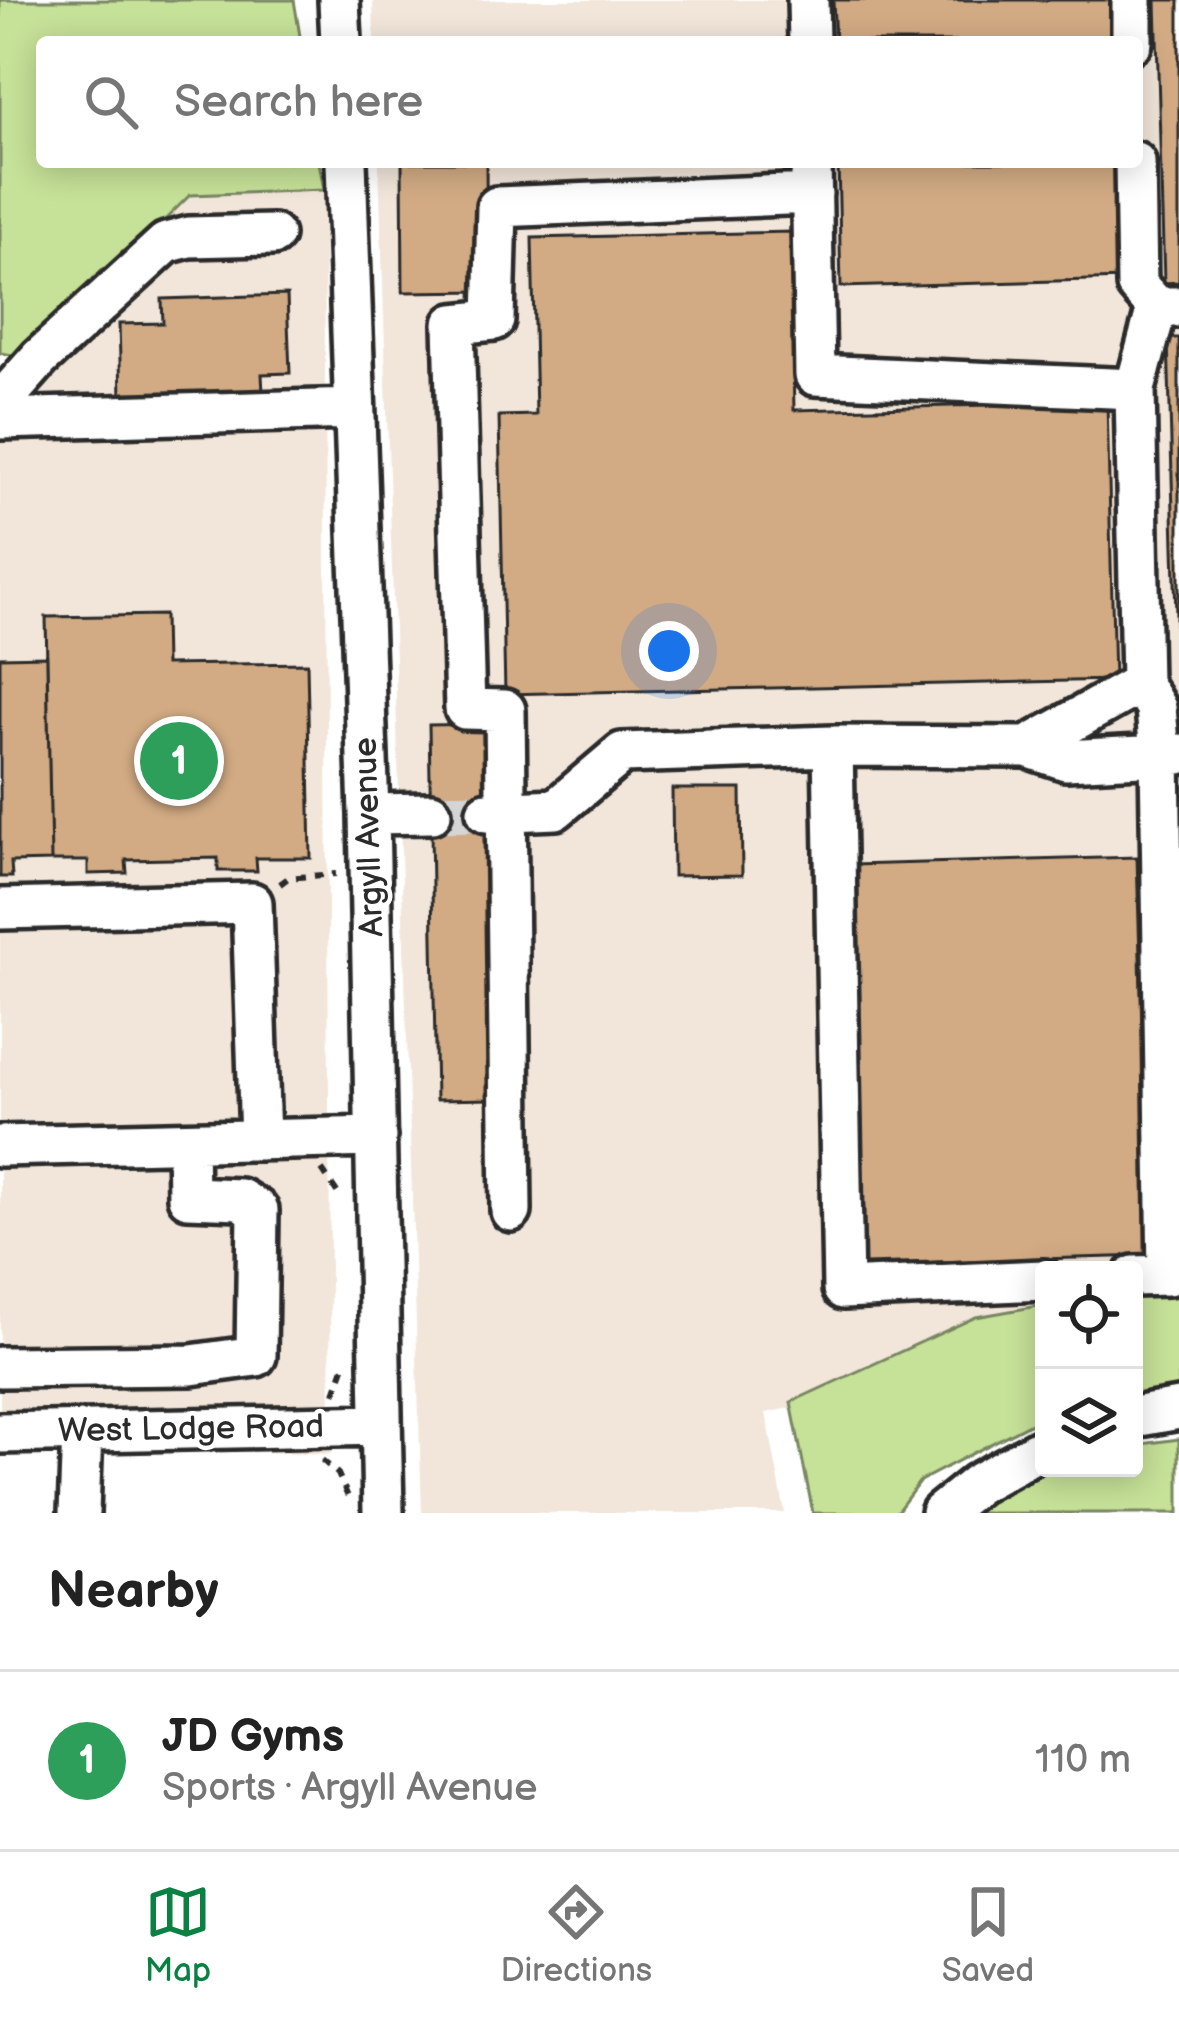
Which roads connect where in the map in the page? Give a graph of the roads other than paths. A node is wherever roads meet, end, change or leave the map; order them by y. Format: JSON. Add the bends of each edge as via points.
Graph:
{"nodes":[{"id":1,"x":338,"y":0,"type":"edge"},
{"id":2,"x":808,"y":0,"type":"edge"},
{"id":3,"x":1132,"y":0,"type":"edge"},
{"id":4,"x":340,"y":36,"type":"edge"},
{"id":5,"x":808,"y":36,"type":"edge"},
{"id":6,"x":1132,"y":36,"type":"edge"},
{"id":7,"x":346,"y":168,"type":"edge"},
{"id":8,"x":1135,"y":168,"type":"edge"},
{"id":9,"x":811,"y":178,"type":"edge"},
{"id":10,"x":273,"y":235,"type":"dead end"},
{"id":11,"x":1168,"y":307,"type":"edge"},
{"id":12,"x":1135,"y":389,"type":"junction"},
{"id":13,"x":0,"y":403,"type":"edge"},
{"id":14,"x":354,"y":409,"type":"junction"},
{"id":15,"x":0,"y":419,"type":"edge"},
{"id":16,"x":1141,"y":683,"type":"junction"},
{"id":17,"x":833,"y":746,"type":"junction"},
{"id":18,"x":1028,"y":747,"type":"junction"},
{"id":19,"x":1169,"y":754,"type":"edge"},
{"id":20,"x":497,"y":811,"type":"junction"},
{"id":21,"x":430,"y":813,"type":"tunnel mouth"},
{"id":22,"x":369,"y":814,"type":"junction"},
{"id":23,"x":0,"y":909,"type":"edge"},
{"id":24,"x":376,"y":1137,"type":"junction"},
{"id":25,"x":260,"y":1140,"type":"junction"},
{"id":26,"x":187,"y":1142,"type":"junction"},
{"id":27,"x":0,"y":1146,"type":"edge"},
{"id":28,"x":1173,"y":1207,"type":"edge"},
{"id":29,"x":511,"y":1211,"type":"dead end"},
{"id":30,"x":1143,"y":1276,"type":"edge"},
{"id":31,"x":1035,"y":1280,"type":"edge"},
{"id":32,"x":191,"y":1365,"type":"junction"},
{"id":33,"x":0,"y":1367,"type":"edge"},
{"id":34,"x":1179,"y":1409,"type":"edge"},
{"id":35,"x":1143,"y":1415,"type":"edge"},
{"id":36,"x":381,"y":1425,"type":"junction"},
{"id":37,"x":192,"y":1429,"type":"junction"},
{"id":38,"x":82,"y":1431,"type":"junction"},
{"id":39,"x":0,"y":1433,"type":"edge"},
{"id":40,"x":1035,"y":1453,"type":"edge"},
{"id":41,"x":79,"y":1513,"type":"edge"},
{"id":42,"x":383,"y":1513,"type":"edge"},
{"id":43,"x":940,"y":1513,"type":"edge"}],
"edges":[{"from":1,"to":4,"type":"street"},
{"from":2,"to":5,"type":"street"},
{"from":3,"to":6,"type":"street"},
{"from":7,"to":14,"type":"street","name":"Argyll Avenue"},
{"from":8,"to":11,"type":"street","via":[[1137,285]]},
{"from":9,"to":12,"type":"street","via":[[815,375]]},
{"from":9,"to":20,"type":"street","via":[[496,207],[494,320],[454,324],[465,709],[506,710]]},
{"from":10,"to":13,"type":"street","via":[[166,243]]},
{"from":11,"to":12,"type":"street"},
{"from":12,"to":16,"type":"street"},
{"from":14,"to":15,"type":"street"},
{"from":14,"to":22,"type":"street","name":"Argyll Avenue"},
{"from":16,"to":18,"type":"street"},
{"from":16,"to":19,"type":"street"},
{"from":17,"to":18,"type":"street"},
{"from":17,"to":20,"type":"street","via":[[622,753],[556,809]]},
{"from":17,"to":31,"type":"street","via":[[843,1289]]},
{"from":18,"to":19,"type":"street","via":[[1066,760]]},
{"from":19,"to":28,"type":"street"},
{"from":20,"to":29,"type":"street"},
{"from":21,"to":22,"type":"street"},
{"from":22,"to":24,"type":"street","name":"Argyll Avenue"},
{"from":23,"to":25,"type":"street","via":[[252,903]]},
{"from":24,"to":25,"type":"street"},
{"from":24,"to":36,"type":"street","name":"Argyll Avenue"},
{"from":25,"to":26,"type":"street"},
{"from":26,"to":27,"type":"street"},
{"from":26,"to":32,"type":"street","via":[[188,1197],[240,1199],[258,1210],[259,1350],[246,1361]]},
{"from":28,"to":30,"type":"street","via":[[1168,1275]]},
{"from":32,"to":33,"type":"street"},
{"from":32,"to":37,"type":"street"},
{"from":34,"to":35,"type":"street"},
{"from":36,"to":37,"type":"street","name":"West Lodge Road"},
{"from":36,"to":42,"type":"street","name":"Argyll Avenue"},
{"from":37,"to":38,"type":"street","name":"West Lodge Road"},
{"from":38,"to":39,"type":"street","name":"West Lodge Road"},
{"from":38,"to":41,"type":"street"},
{"from":40,"to":43,"type":"street"}]}
